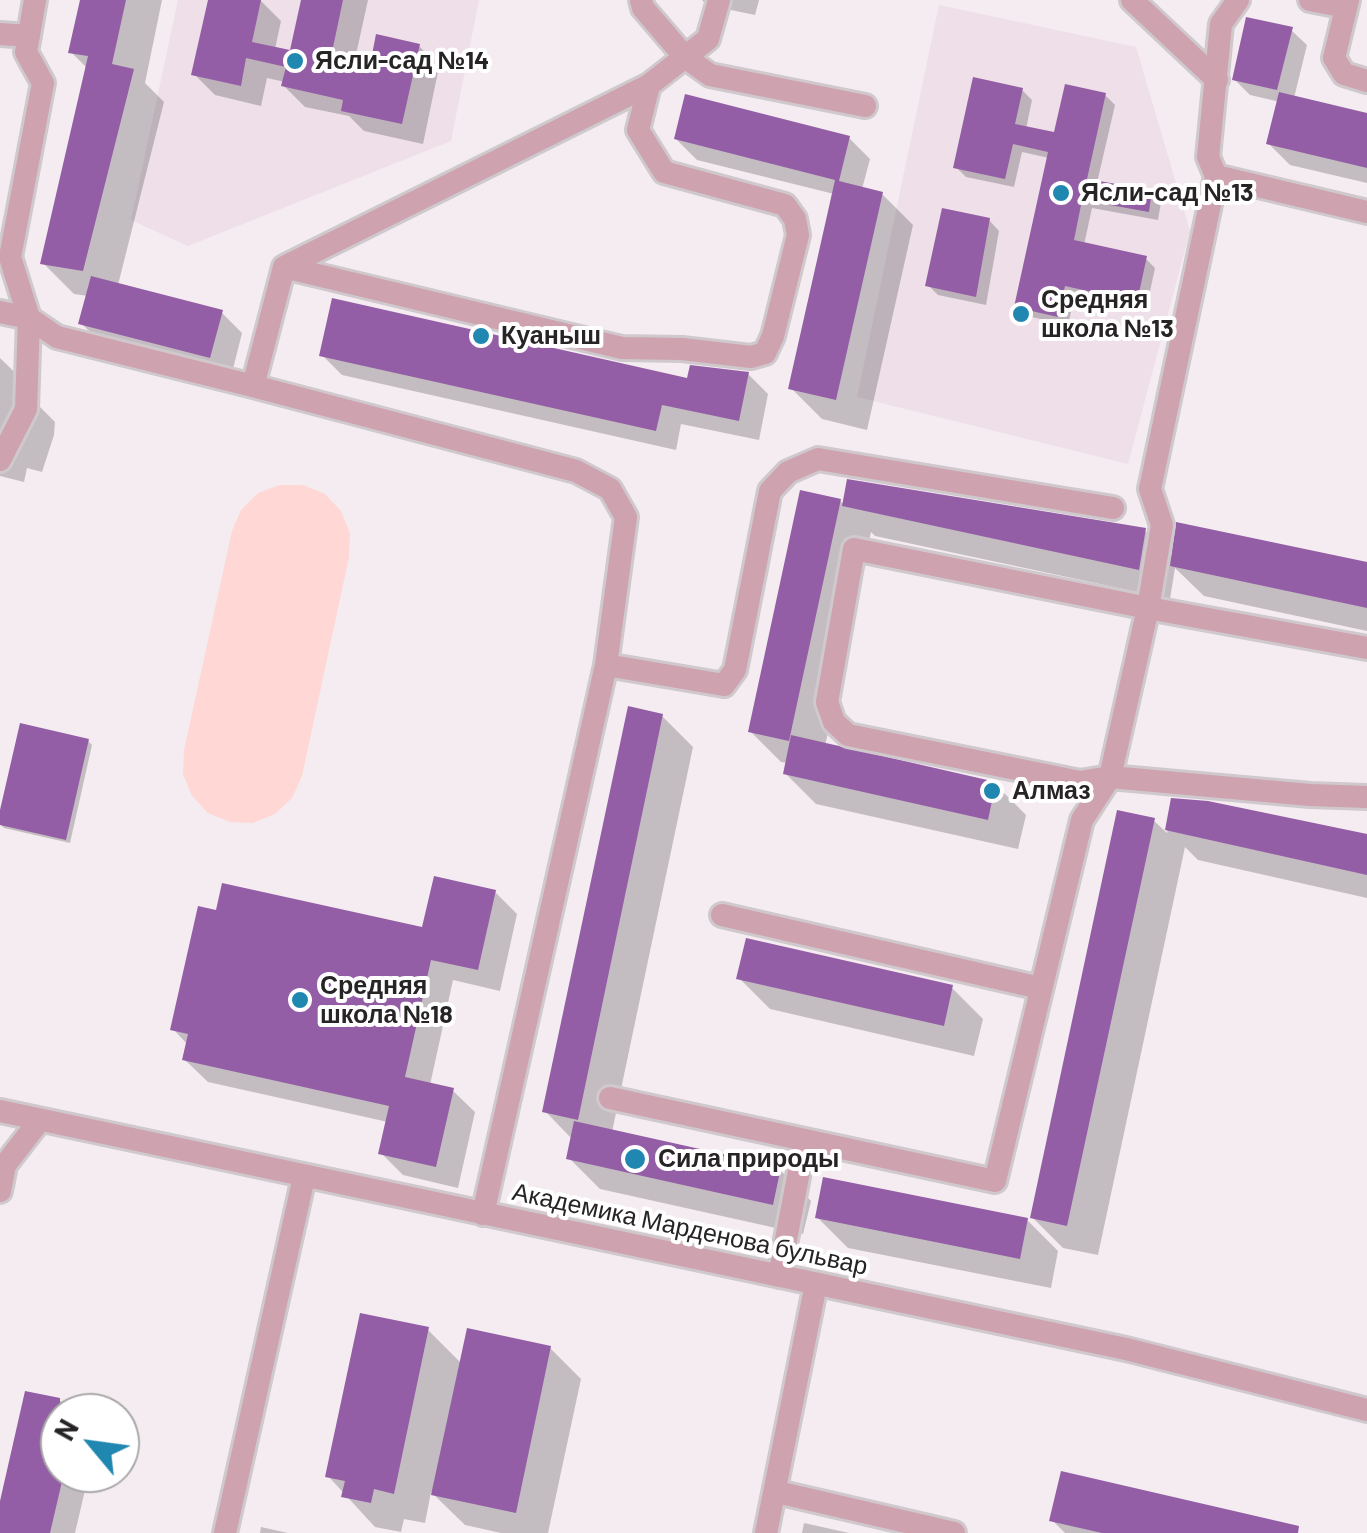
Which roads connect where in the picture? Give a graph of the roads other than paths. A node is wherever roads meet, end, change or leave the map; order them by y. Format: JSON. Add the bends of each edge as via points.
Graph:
{"nodes":[{"id":1,"x":35,"y":0,"type":"edge"},
{"id":2,"x":641,"y":0,"type":"edge"},
{"id":3,"x":719,"y":0,"type":"edge"},
{"id":4,"x":1132,"y":0,"type":"edge"},
{"id":5,"x":1238,"y":0,"type":"edge"},
{"id":6,"x":1310,"y":0,"type":"edge"},
{"id":7,"x":1347,"y":4,"type":"edge"},
{"id":8,"x":0,"y":34,"type":"edge"},
{"id":9,"x":29,"y":36,"type":"junction"},
{"id":10,"x":684,"y":57,"type":"junction"},
{"id":11,"x":1217,"y":80,"type":"junction"},
{"id":12,"x":1367,"y":81,"type":"edge"},
{"id":13,"x":649,"y":85,"type":"junction"},
{"id":14,"x":866,"y":106,"type":"dead end"},
{"id":15,"x":1216,"y":176,"type":"junction"},
{"id":16,"x":1367,"y":212,"type":"edge"},
{"id":17,"x":0,"y":228,"type":"edge"},
{"id":18,"x":10,"y":257,"type":"junction"},
{"id":19,"x":284,"y":267,"type":"junction"},
{"id":20,"x":0,"y":312,"type":"edge"},
{"id":21,"x":29,"y":318,"type":"junction"},
{"id":22,"x":254,"y":386,"type":"junction"},
{"id":23,"x":0,"y":460,"type":"edge"},
{"id":24,"x":1113,"y":508,"type":"dead end"},
{"id":25,"x":1148,"y":608,"type":"junction"},
{"id":26,"x":1367,"y":648,"type":"edge"},
{"id":27,"x":606,"y":665,"type":"junction"},
{"id":28,"x":1110,"y":777,"type":"junction"},
{"id":29,"x":1367,"y":797,"type":"edge"},
{"id":30,"x":722,"y":915,"type":"dead end"},
{"id":31,"x":1040,"y":988,"type":"junction"},
{"id":32,"x":610,"y":1098,"type":"dead end"},
{"id":33,"x":0,"y":1111,"type":"edge"},
{"id":34,"x":40,"y":1120,"type":"junction"},
{"id":35,"x":805,"y":1140,"type":"junction"},
{"id":36,"x":3,"y":1165,"type":"edge"},
{"id":37,"x":304,"y":1177,"type":"junction"},
{"id":38,"x":0,"y":1191,"type":"edge"},
{"id":39,"x":483,"y":1214,"type":"junction"},
{"id":40,"x":779,"y":1276,"type":"junction"},
{"id":41,"x":816,"y":1284,"type":"junction"},
{"id":42,"x":1367,"y":1410,"type":"edge"},
{"id":43,"x":777,"y":1492,"type":"junction"},
{"id":44,"x":225,"y":1533,"type":"edge"},
{"id":45,"x":766,"y":1533,"type":"edge"},
{"id":46,"x":954,"y":1533,"type":"edge"}],
"edges":[{"from":1,"to":9,"type":"street"},
{"from":2,"to":10,"type":"street"},
{"from":3,"to":10,"type":"street","via":[[708,39]]},
{"from":4,"to":11,"type":"street"},
{"from":5,"to":11,"type":"street","via":[[1222,24]]},
{"from":6,"to":7,"type":"street"},
{"from":7,"to":12,"type":"street","via":[[1334,58],[1344,74]]},
{"from":8,"to":9,"type":"street"},
{"from":9,"to":18,"type":"street","via":[[26,52],[43,84]]},
{"from":10,"to":13,"type":"street"},
{"from":10,"to":14,"type":"street","via":[[710,74]]},
{"from":11,"to":15,"type":"street","via":[[1208,157]]},
{"from":13,"to":19,"type":"street"},
{"from":13,"to":19,"type":"street","via":[[638,130],[664,172],[786,205],[795,219],[798,235],[765,353],[751,358],[622,348]]},
{"from":15,"to":16,"type":"street"},
{"from":15,"to":25,"type":"street","via":[[1150,490],[1162,525]]},
{"from":17,"to":18,"type":"street"},
{"from":18,"to":21,"type":"street"},
{"from":19,"to":22,"type":"street"},
{"from":20,"to":21,"type":"street"},
{"from":21,"to":22,"type":"street","via":[[57,337]]},
{"from":21,"to":23,"type":"street","via":[[26,409]]},
{"from":22,"to":27,"type":"street","via":[[576,472],[610,488],[626,517]]},
{"from":24,"to":27,"type":"street","via":[[818,459],[788,472],[770,491],[734,670],[724,685]]},
{"from":25,"to":26,"type":"street"},
{"from":25,"to":28,"type":"street"},
{"from":25,"to":28,"type":"street","via":[[854,549],[827,702],[848,735],[1080,782]]},
{"from":27,"to":39,"type":"street"},
{"from":28,"to":29,"type":"street"},
{"from":28,"to":31,"type":"street","via":[[1082,820]]},
{"from":30,"to":31,"type":"street"},
{"from":31,"to":35,"type":"street","via":[[995,1181]]},
{"from":32,"to":35,"type":"street"},
{"from":33,"to":34,"type":"street","name":"Академика Марденова бульвар"},
{"from":34,"to":36,"type":"street"},
{"from":34,"to":37,"type":"street","name":"Академика Марденова бульвар"},
{"from":35,"to":40,"type":"street"},
{"from":36,"to":38,"type":"street"},
{"from":37,"to":39,"type":"street","name":"Академика Марденова бульвар"},
{"from":37,"to":44,"type":"street"},
{"from":39,"to":40,"type":"street","name":"Академика Марденова бульвар"},
{"from":40,"to":41,"type":"street","name":"Академика Марденова бульвар"},
{"from":41,"to":42,"type":"street","name":"Академика Марденова бульвар","via":[[1126,1349]]},
{"from":41,"to":43,"type":"street"},
{"from":43,"to":45,"type":"street"},
{"from":43,"to":46,"type":"street"}]}
